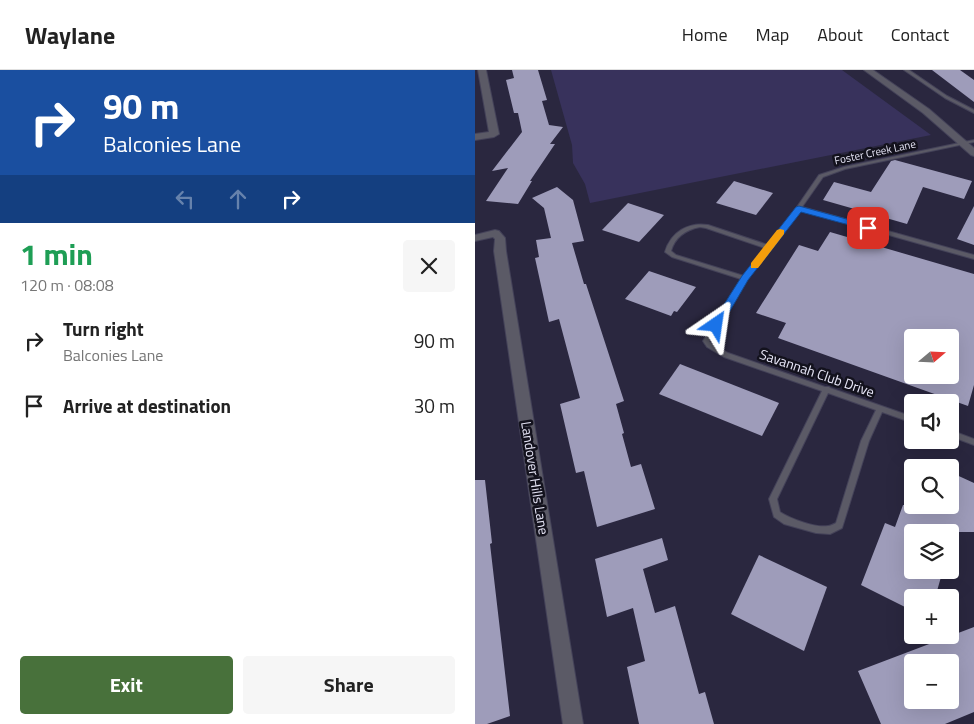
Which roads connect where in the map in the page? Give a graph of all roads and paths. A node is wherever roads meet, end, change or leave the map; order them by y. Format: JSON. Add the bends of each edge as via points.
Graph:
{"nodes":[{"id":1,"x":478,"y":70,"type":"edge"},
{"id":2,"x":868,"y":70,"type":"edge"},
{"id":3,"x":906,"y":70,"type":"edge"},
{"id":4,"x":974,"y":112,"type":"edge"},
{"id":5,"x":475,"y":137,"type":"edge"},
{"id":6,"x":974,"y":141,"type":"edge"},
{"id":7,"x":964,"y":143,"type":"junction"},
{"id":8,"x":974,"y":153,"type":"edge"},
{"id":9,"x":799,"y":208,"type":"junction"},
{"id":10,"x":475,"y":238,"type":"edge"},
{"id":11,"x":768,"y":247,"type":"junction"},
{"id":12,"x":974,"y":256,"type":"edge"},
{"id":13,"x":745,"y":278,"type":"junction"},
{"id":14,"x":714,"y":347,"type":"joint"},
{"id":15,"x":827,"y":389,"type":"junction"},
{"id":16,"x":881,"y":408,"type":"junction"},
{"id":17,"x":904,"y":417,"type":"edge"},
{"id":18,"x":959,"y":437,"type":"edge"},
{"id":19,"x":974,"y":442,"type":"edge"},
{"id":20,"x":573,"y":724,"type":"edge"}],
"edges":[{"from":1,"to":5,"type":"street","via":[[494,134]]},
{"from":2,"to":7,"type":"street","via":[[926,110]]},
{"from":3,"to":4,"type":"lane"},
{"from":6,"to":7,"type":"lane","name":"Foster Creek Lane"},
{"from":7,"to":8,"type":"street"},
{"from":7,"to":9,"type":"lane","name":"Foster Creek Lane","via":[[827,173],[821,176]]},
{"from":9,"to":11,"type":"lane","name":"Foster Creek Lane"},
{"from":9,"to":12,"type":"lane"},
{"from":10,"to":20,"type":"street","name":"Landover Hills Lane","via":[[495,234],[500,238]]},
{"from":11,"to":13,"type":"lane","name":"Foster Creek Lane"},
{"from":11,"to":13,"type":"lane","via":[[698,225],[690,226],[669,246],[668,252],[674,256]]},
{"from":13,"to":14,"type":"lane","name":"Foster Creek Lane","via":[[706,341]]},
{"from":14,"to":15,"type":"lane","name":"Savannah Club Drive","via":[[727,355]]},
{"from":15,"to":16,"type":"lane","name":"Savannah Club Drive"},
{"from":15,"to":16,"type":"lane","via":[[773,500],[777,514],[787,521],[830,530],[839,524],[865,440]]},
{"from":16,"to":17,"type":"lane","name":"Savannah Club Drive"},
{"from":18,"to":19,"type":"lane"}]}
